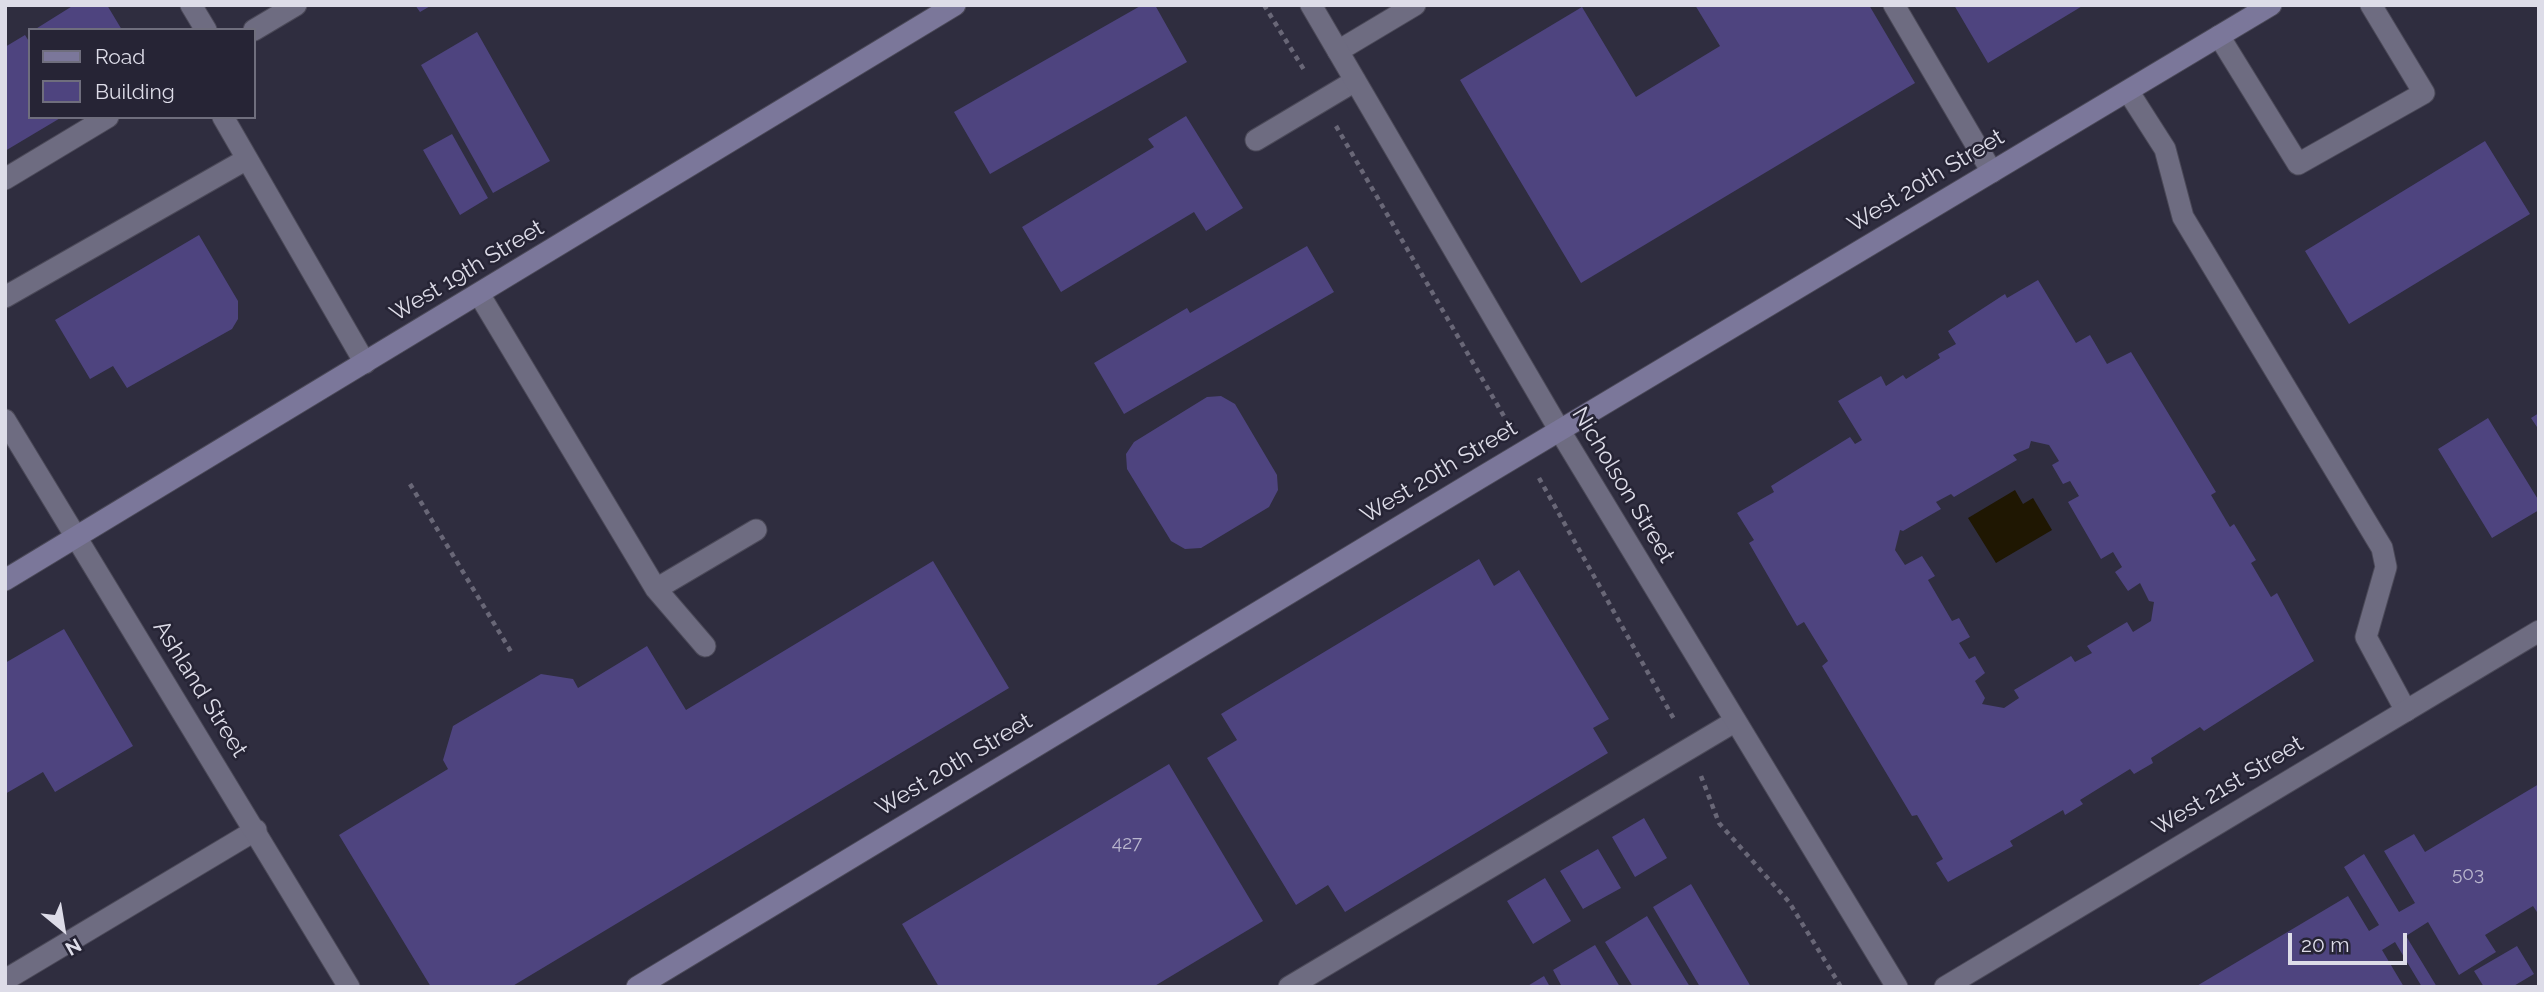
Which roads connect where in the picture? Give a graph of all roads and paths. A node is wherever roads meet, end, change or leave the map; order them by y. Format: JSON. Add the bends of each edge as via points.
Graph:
{"nodes":[{"id":1,"x":191,"y":5,"type":"edge"},
{"id":2,"x":296,"y":5,"type":"edge"},
{"id":3,"x":955,"y":5,"type":"edge"},
{"id":4,"x":1264,"y":5,"type":"edge"},
{"id":5,"x":1311,"y":5,"type":"edge"},
{"id":6,"x":1415,"y":5,"type":"edge"},
{"id":7,"x":1894,"y":5,"type":"edge"},
{"id":8,"x":2271,"y":5,"type":"edge"},
{"id":9,"x":2371,"y":5,"type":"edge"},
{"id":10,"x":205,"y":28,"type":"edge"},
{"id":11,"x":256,"y":29,"type":"edge"},
{"id":12,"x":2219,"y":36,"type":"junction"},
{"id":13,"x":1338,"y":51,"type":"junction"},
{"id":14,"x":1306,"y":75,"type":"dead end"},
{"id":15,"x":1355,"y":81,"type":"junction"},
{"id":16,"x":2128,"y":91,"type":"junction"},
{"id":17,"x":1330,"y":115,"type":"dead end"},
{"id":18,"x":105,"y":119,"type":"edge"},
{"id":19,"x":224,"y":119,"type":"edge"},
{"id":20,"x":1256,"y":140,"type":"dead end"},
{"id":21,"x":247,"y":159,"type":"junction"},
{"id":22,"x":1992,"y":172,"type":"junction"},
{"id":23,"x":5,"y":179,"type":"edge"},
{"id":24,"x":479,"y":293,"type":"junction"},
{"id":25,"x":5,"y":297,"type":"edge"},
{"id":26,"x":365,"y":363,"type":"junction"},
{"id":27,"x":5,"y":419,"type":"edge"},
{"id":28,"x":1506,"y":419,"type":"dead end"},
{"id":29,"x":1560,"y":431,"type":"junction"},
{"id":30,"x":410,"y":484,"type":"dead end"},
{"id":31,"x":1545,"y":488,"type":"dead end"},
{"id":32,"x":756,"y":530,"type":"dead end"},
{"id":33,"x":77,"y":538,"type":"junction"},
{"id":34,"x":5,"y":580,"type":"edge"},
{"id":35,"x":656,"y":589,"type":"junction"},
{"id":36,"x":2539,"y":631,"type":"edge"},
{"id":37,"x":705,"y":646,"type":"dead end"},
{"id":38,"x":513,"y":655,"type":"dead end"},
{"id":39,"x":2406,"y":711,"type":"junction"},
{"id":40,"x":1734,"y":722,"type":"junction"},
{"id":41,"x":1679,"y":729,"type":"dead end"},
{"id":42,"x":1699,"y":773,"type":"dead end"},
{"id":43,"x":256,"y":830,"type":"junction"},
{"id":44,"x":5,"y":980,"type":"edge"},
{"id":45,"x":349,"y":987,"type":"edge"},
{"id":46,"x":637,"y":987,"type":"edge"},
{"id":47,"x":1289,"y":987,"type":"edge"},
{"id":48,"x":1841,"y":987,"type":"edge"},
{"id":49,"x":1897,"y":987,"type":"edge"},
{"id":50,"x":1945,"y":987,"type":"edge"}],
"edges":[{"from":1,"to":10,"type":"street"},
{"from":2,"to":11,"type":"street"},
{"from":3,"to":24,"type":"main road","name":"West 19th Street"},
{"from":4,"to":14,"type":"path"},
{"from":5,"to":13,"type":"street","name":"Nicholson Street"},
{"from":6,"to":13,"type":"street"},
{"from":7,"to":22,"type":"street"},
{"from":8,"to":12,"type":"main road","name":"West 20th Street"},
{"from":9,"to":12,"type":"street","via":[[2424,93],[2298,164]]},
{"from":12,"to":16,"type":"main road","name":"West 20th Street"},
{"from":13,"to":15,"type":"street","name":"Nicholson Street"},
{"from":15,"to":20,"type":"street"},
{"from":15,"to":29,"type":"street","name":"Nicholson Street"},
{"from":16,"to":22,"type":"main road","name":"West 20th Street"},
{"from":16,"to":39,"type":"street","via":[[2165,149],[2183,217],[2382,548],[2386,567],[2366,637]]},
{"from":17,"to":28,"type":"path"},
{"from":18,"to":23,"type":"street"},
{"from":19,"to":21,"type":"street"},
{"from":21,"to":25,"type":"street"},
{"from":21,"to":26,"type":"street"},
{"from":22,"to":29,"type":"main road","name":"West 20th Street"},
{"from":24,"to":26,"type":"main road","name":"West 19th Street"},
{"from":24,"to":35,"type":"street"},
{"from":26,"to":33,"type":"main road","name":"West 19th Street"},
{"from":27,"to":33,"type":"street","name":"Ashland Street"},
{"from":29,"to":40,"type":"street","name":"Nicholson Street"},
{"from":29,"to":46,"type":"main road","name":"West 20th Street"},
{"from":30,"to":38,"type":"path"},
{"from":31,"to":41,"type":"path"},
{"from":32,"to":35,"type":"street"},
{"from":33,"to":34,"type":"main road","name":"West 19th Street"},
{"from":33,"to":43,"type":"street","name":"Ashland Street"},
{"from":35,"to":37,"type":"street"},
{"from":36,"to":39,"type":"street","name":"West 21st Street"},
{"from":39,"to":50,"type":"street","name":"West 21st Street"},
{"from":40,"to":47,"type":"street"},
{"from":40,"to":49,"type":"street","name":"Nicholson Street"},
{"from":42,"to":48,"type":"path","via":[[1719,823],[1789,902]]},
{"from":43,"to":44,"type":"street"},
{"from":43,"to":45,"type":"street","name":"Ashland Street"}]}
